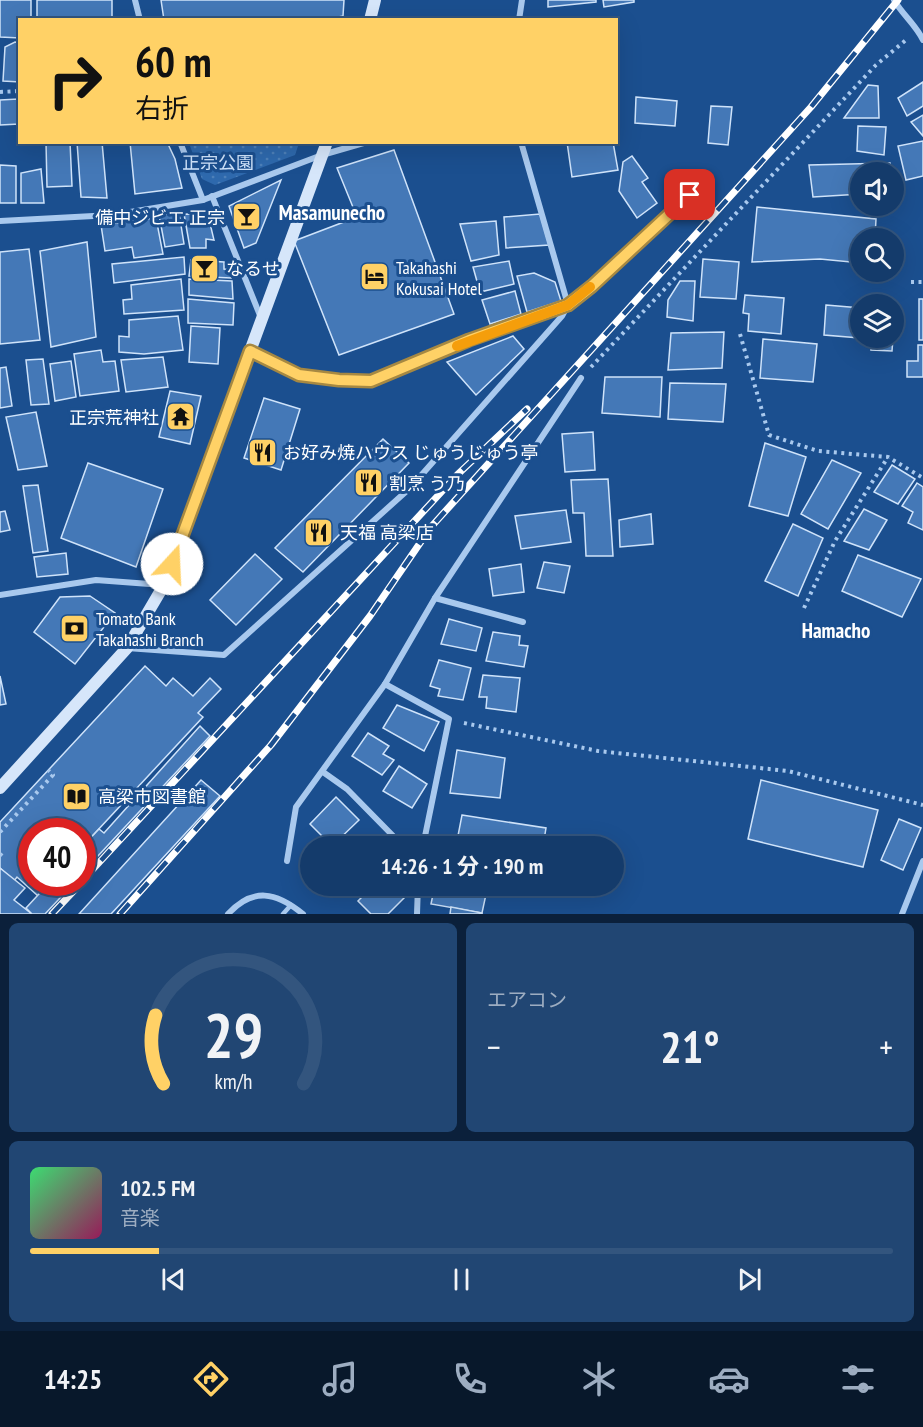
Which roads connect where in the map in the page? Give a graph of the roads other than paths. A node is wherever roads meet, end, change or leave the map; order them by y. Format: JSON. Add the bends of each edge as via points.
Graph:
{"nodes":[{"id":1,"x":135,"y":0,"type":"edge"},
{"id":2,"x":375,"y":0,"type":"edge"},
{"id":3,"x":522,"y":0,"type":"edge"},
{"id":4,"x":894,"y":0,"type":"edge"},
{"id":5,"x":140,"y":18,"type":"edge"},
{"id":6,"x":370,"y":18,"type":"edge"},
{"id":7,"x":519,"y":18,"type":"edge"},
{"id":8,"x":923,"y":22,"type":"edge"},
{"id":9,"x":919,"y":30,"type":"junction"},
{"id":10,"x":923,"y":40,"type":"edge"},
{"id":11,"x":181,"y":144,"type":"edge"},
{"id":12,"x":326,"y":144,"type":"edge"},
{"id":13,"x":360,"y":144,"type":"edge"},
{"id":14,"x":522,"y":144,"type":"edge"},
{"id":15,"x":322,"y":155,"type":"junction"},
{"id":16,"x":690,"y":195,"type":"dead end"},
{"id":17,"x":212,"y":196,"type":"junction"},
{"id":18,"x":203,"y":200,"type":"junction"},
{"id":19,"x":0,"y":221,"type":"edge"},
{"id":20,"x":568,"y":305,"type":"junction"},
{"id":21,"x":261,"y":319,"type":"junction"},
{"id":22,"x":250,"y":351,"type":"junction"},
{"id":23,"x":581,"y":378,"type":"road end"},
{"id":24,"x":164,"y":585,"type":"junction"},
{"id":25,"x":0,"y":595,"type":"edge"},
{"id":26,"x":435,"y":598,"type":"junction"},
{"id":27,"x":523,"y":622,"type":"dead end"},
{"id":28,"x":127,"y":648,"type":"junction"},
{"id":29,"x":385,"y":684,"type":"junction"},
{"id":30,"x":323,"y":772,"type":"junction"},
{"id":31,"x":0,"y":788,"type":"edge"},
{"id":32,"x":393,"y":836,"type":"edge"},
{"id":33,"x":425,"y":836,"type":"edge"},
{"id":34,"x":287,"y":861,"type":"dead end"},
{"id":35,"x":923,"y":861,"type":"edge"},
{"id":36,"x":418,"y":896,"type":"edge"},
{"id":37,"x":292,"y":905,"type":"junction"},
{"id":38,"x":228,"y":914,"type":"edge"},
{"id":39,"x":283,"y":914,"type":"edge"},
{"id":40,"x":303,"y":914,"type":"edge"},
{"id":41,"x":417,"y":914,"type":"edge"},
{"id":42,"x":902,"y":914,"type":"edge"}],
"edges":[{"from":1,"to":5,"type":"street"},
{"from":2,"to":6,"type":"street"},
{"from":3,"to":7,"type":"street"},
{"from":4,"to":9,"type":"street"},
{"from":8,"to":9,"type":"street"},
{"from":9,"to":10,"type":"street"},
{"from":11,"to":18,"type":"street"},
{"from":12,"to":15,"type":"street"},
{"from":13,"to":15,"type":"street"},
{"from":14,"to":20,"type":"street"},
{"from":15,"to":17,"type":"street"},
{"from":15,"to":21,"type":"street"},
{"from":16,"to":20,"type":"street"},
{"from":17,"to":18,"type":"street"},
{"from":17,"to":21,"type":"street"},
{"from":18,"to":19,"type":"street","via":[[112,215]]},
{"from":20,"to":22,"type":"street","via":[[371,381],[299,375]]},
{"from":20,"to":28,"type":"street","via":[[410,488],[224,655]]},
{"from":21,"to":22,"type":"street"},
{"from":22,"to":24,"type":"street"},
{"from":23,"to":26,"type":"street"},
{"from":24,"to":25,"type":"street","via":[[96,580]]},
{"from":24,"to":28,"type":"street"},
{"from":26,"to":27,"type":"street"},
{"from":26,"to":29,"type":"street"},
{"from":28,"to":31,"type":"street"},
{"from":29,"to":30,"type":"street"},
{"from":29,"to":33,"type":"street","via":[[449,719]]},
{"from":30,"to":32,"type":"street","via":[[347,789]]},
{"from":30,"to":34,"type":"street","via":[[296,807]]},
{"from":35,"to":42,"type":"street"},
{"from":36,"to":41,"type":"street"},
{"from":37,"to":38,"type":"street","via":[[273,896],[258,895],[243,899]]},
{"from":37,"to":39,"type":"lane"},
{"from":37,"to":40,"type":"street"}]}
